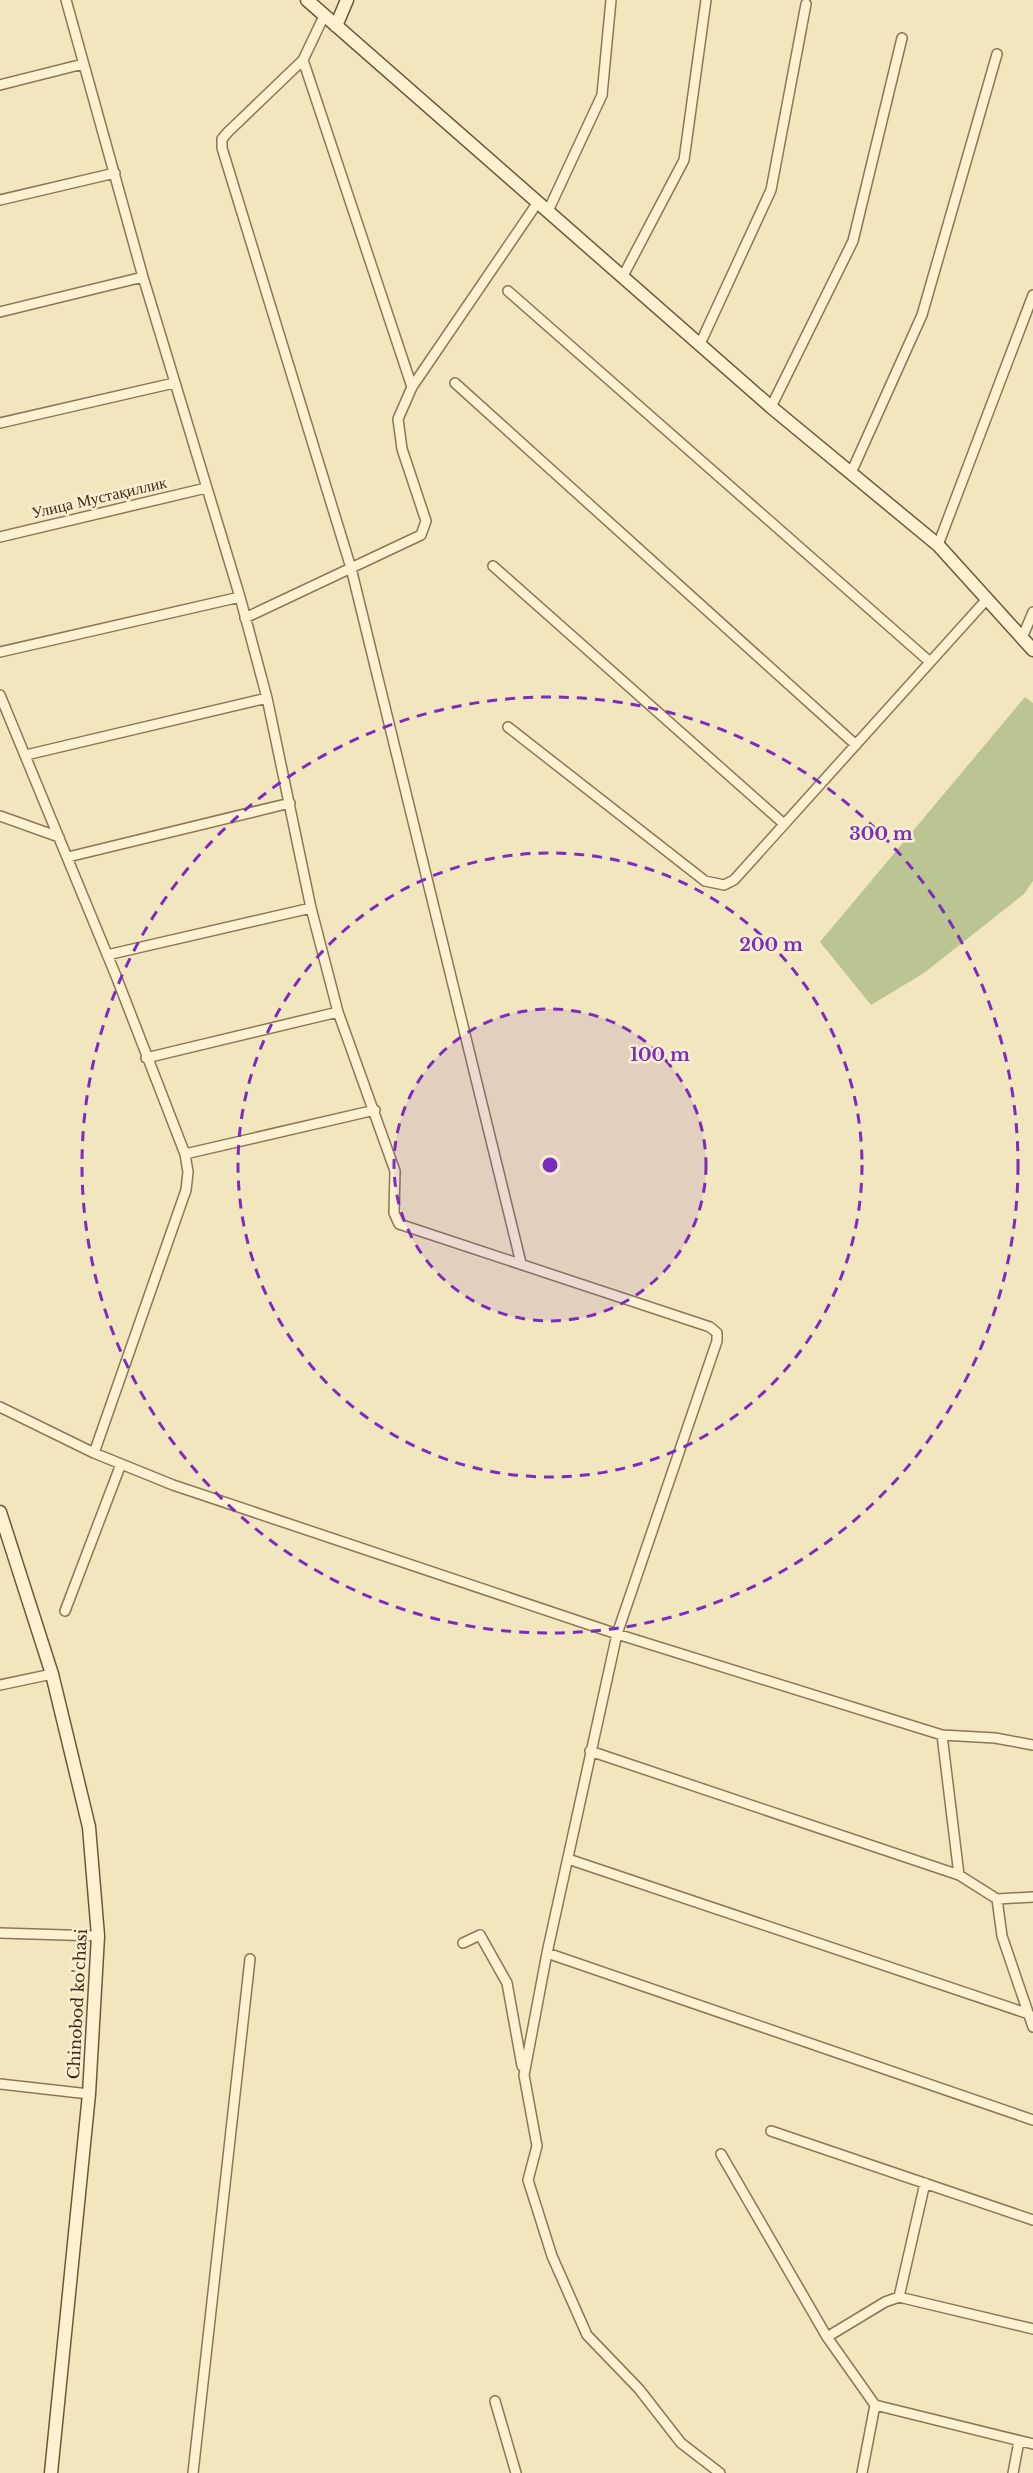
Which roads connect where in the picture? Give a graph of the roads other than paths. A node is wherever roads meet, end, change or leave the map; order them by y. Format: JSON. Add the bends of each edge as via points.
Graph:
{"nodes":[{"id":1,"x":66,"y":0,"type":"edge"},
{"id":2,"x":307,"y":0,"type":"edge"},
{"id":3,"x":347,"y":0,"type":"edge"},
{"id":4,"x":611,"y":0,"type":"edge"},
{"id":5,"x":706,"y":0,"type":"edge"},
{"id":6,"x":806,"y":4,"type":"dead end"},
{"id":7,"x":324,"y":16,"type":"junction"},
{"id":8,"x":336,"y":27,"type":"junction"},
{"id":9,"x":902,"y":38,"type":"dead end"},
{"id":10,"x":997,"y":54,"type":"dead end"},
{"id":11,"x":303,"y":60,"type":"junction"},
{"id":12,"x":83,"y":64,"type":"junction"},
{"id":13,"x":0,"y":85,"type":"edge"},
{"id":14,"x":115,"y":173,"type":"junction"},
{"id":15,"x":0,"y":200,"type":"edge"},
{"id":16,"x":538,"y":202,"type":"junction"},
{"id":17,"x":548,"y":211,"type":"junction"},
{"id":18,"x":623,"y":276,"type":"junction"},
{"id":19,"x":143,"y":278,"type":"junction"},
{"id":20,"x":508,"y":291,"type":"dead end"},
{"id":21,"x":1033,"y":295,"type":"edge"},
{"id":22,"x":0,"y":312,"type":"edge"},
{"id":23,"x":700,"y":345,"type":"junction"},
{"id":24,"x":174,"y":383,"type":"junction"},
{"id":25,"x":455,"y":383,"type":"dead end"},
{"id":26,"x":412,"y":387,"type":"junction"},
{"id":27,"x":771,"y":407,"type":"junction"},
{"id":28,"x":0,"y":423,"type":"edge"},
{"id":29,"x":851,"y":473,"type":"junction"},
{"id":30,"x":206,"y":488,"type":"junction"},
{"id":31,"x":0,"y":537,"type":"edge"},
{"id":32,"x":938,"y":545,"type":"junction"},
{"id":33,"x":493,"y":566,"type":"dead end"},
{"id":34,"x":351,"y":568,"type":"junction"},
{"id":35,"x":240,"y":597,"type":"junction"},
{"id":36,"x":987,"y":599,"type":"junction"},
{"id":37,"x":1033,"y":612,"type":"edge"},
{"id":38,"x":245,"y":618,"type":"junction"},
{"id":39,"x":1022,"y":638,"type":"junction"},
{"id":40,"x":1033,"y":650,"type":"edge"},
{"id":41,"x":0,"y":652,"type":"edge"},
{"id":42,"x":930,"y":663,"type":"junction"},
{"id":43,"x":0,"y":695,"type":"edge"},
{"id":44,"x":267,"y":698,"type":"junction"},
{"id":45,"x":508,"y":727,"type":"dead end"},
{"id":46,"x":856,"y":745,"type":"junction"},
{"id":47,"x":26,"y":755,"type":"junction"},
{"id":48,"x":290,"y":803,"type":"junction"},
{"id":49,"x":0,"y":816,"type":"edge"},
{"id":50,"x":784,"y":824,"type":"junction"},
{"id":51,"x":59,"y":837,"type":"junction"},
{"id":52,"x":68,"y":857,"type":"junction"},
{"id":53,"x":311,"y":908,"type":"junction"},
{"id":54,"x":107,"y":955,"type":"junction"},
{"id":55,"x":338,"y":1012,"type":"junction"},
{"id":56,"x":146,"y":1058,"type":"junction"},
{"id":57,"x":375,"y":1110,"type":"junction"},
{"id":58,"x":184,"y":1154,"type":"junction"},
{"id":59,"x":521,"y":1263,"type":"junction"},
{"id":60,"x":0,"y":1407,"type":"edge"},
{"id":61,"x":94,"y":1453,"type":"junction"},
{"id":62,"x":121,"y":1464,"type":"junction"},
{"id":63,"x":1,"y":1517,"type":"edge"},
{"id":64,"x":65,"y":1611,"type":"dead end"},
{"id":65,"x":617,"y":1634,"type":"junction"},
{"id":66,"x":52,"y":1674,"type":"junction"},
{"id":67,"x":0,"y":1685,"type":"edge"},
{"id":68,"x":942,"y":1735,"type":"junction"},
{"id":69,"x":1033,"y":1745,"type":"edge"},
{"id":70,"x":590,"y":1751,"type":"junction"},
{"id":71,"x":568,"y":1859,"type":"junction"},
{"id":72,"x":959,"y":1875,"type":"junction"},
{"id":73,"x":1033,"y":1897,"type":"edge"},
{"id":74,"x":997,"y":1899,"type":"junction"},
{"id":75,"x":0,"y":1933,"type":"edge"},
{"id":76,"x":98,"y":1936,"type":"junction"},
{"id":77,"x":463,"y":1943,"type":"dead end"},
{"id":78,"x":547,"y":1953,"type":"junction"},
{"id":79,"x":250,"y":1959,"type":"dead end"},
{"id":80,"x":1029,"y":2014,"type":"junction"},
{"id":81,"x":1033,"y":2027,"type":"edge"},
{"id":82,"x":524,"y":2075,"type":"junction"},
{"id":83,"x":0,"y":2084,"type":"edge"},
{"id":84,"x":89,"y":2094,"type":"junction"},
{"id":85,"x":1033,"y":2120,"type":"edge"},
{"id":86,"x":771,"y":2130,"type":"dead end"},
{"id":87,"x":721,"y":2154,"type":"dead end"},
{"id":88,"x":925,"y":2183,"type":"junction"},
{"id":89,"x":1033,"y":2220,"type":"edge"},
{"id":90,"x":899,"y":2296,"type":"junction"},
{"id":91,"x":1033,"y":2329,"type":"edge"},
{"id":92,"x":827,"y":2337,"type":"junction"},
{"id":93,"x":495,"y":2401,"type":"dead end"},
{"id":94,"x":875,"y":2405,"type":"junction"},
{"id":95,"x":1019,"y":2441,"type":"junction"},
{"id":96,"x":1033,"y":2444,"type":"edge"},
{"id":97,"x":51,"y":2473,"type":"edge"},
{"id":98,"x":193,"y":2473,"type":"edge"},
{"id":99,"x":516,"y":2473,"type":"edge"},
{"id":100,"x":720,"y":2473,"type":"edge"},
{"id":101,"x":862,"y":2473,"type":"edge"},
{"id":102,"x":1013,"y":2473,"type":"edge"}],
"edges":[{"from":1,"to":12,"type":"street"},
{"from":2,"to":7,"type":"street"},
{"from":3,"to":8,"type":"street"},
{"from":4,"to":17,"type":"street","via":[[602,95]]},
{"from":5,"to":18,"type":"street","via":[[684,160]]},
{"from":6,"to":23,"type":"street","via":[[771,190]]},
{"from":7,"to":8,"type":"street"},
{"from":7,"to":11,"type":"street"},
{"from":8,"to":16,"type":"street"},
{"from":9,"to":27,"type":"street","via":[[853,241]]},
{"from":10,"to":29,"type":"street","via":[[922,315]]},
{"from":11,"to":26,"type":"street"},
{"from":11,"to":34,"type":"street","via":[[228,132],[222,139],[222,148]]},
{"from":12,"to":13,"type":"street"},
{"from":12,"to":14,"type":"street"},
{"from":14,"to":15,"type":"street"},
{"from":14,"to":19,"type":"street"},
{"from":16,"to":17,"type":"street"},
{"from":16,"to":26,"type":"street"},
{"from":17,"to":18,"type":"street"},
{"from":18,"to":23,"type":"street"},
{"from":19,"to":22,"type":"street"},
{"from":19,"to":24,"type":"street"},
{"from":20,"to":42,"type":"street"},
{"from":21,"to":32,"type":"street"},
{"from":23,"to":27,"type":"street"},
{"from":24,"to":28,"type":"street"},
{"from":24,"to":30,"type":"street"},
{"from":25,"to":46,"type":"street"},
{"from":26,"to":34,"type":"street","via":[[398,419],[402,449],[426,521],[421,535]]},
{"from":27,"to":29,"type":"street"},
{"from":29,"to":32,"type":"street"},
{"from":30,"to":31,"type":"street","name":"Улица Мустақиллик"},
{"from":30,"to":35,"type":"street"},
{"from":32,"to":36,"type":"street"},
{"from":33,"to":50,"type":"street"},
{"from":34,"to":38,"type":"street"},
{"from":34,"to":59,"type":"street"},
{"from":35,"to":38,"type":"street"},
{"from":35,"to":41,"type":"street"},
{"from":36,"to":39,"type":"street"},
{"from":36,"to":42,"type":"street"},
{"from":37,"to":39,"type":"street"},
{"from":38,"to":44,"type":"street"},
{"from":39,"to":40,"type":"street"},
{"from":42,"to":46,"type":"street"},
{"from":43,"to":47,"type":"street"},
{"from":44,"to":47,"type":"street"},
{"from":44,"to":48,"type":"street"},
{"from":45,"to":50,"type":"street","via":[[705,881],[724,885],[734,880]]},
{"from":46,"to":50,"type":"street"},
{"from":47,"to":51,"type":"street"},
{"from":48,"to":52,"type":"street"},
{"from":48,"to":53,"type":"street"},
{"from":49,"to":51,"type":"street"},
{"from":51,"to":52,"type":"street"},
{"from":52,"to":54,"type":"street"},
{"from":53,"to":54,"type":"street"},
{"from":53,"to":55,"type":"street"},
{"from":54,"to":56,"type":"street"},
{"from":55,"to":56,"type":"street"},
{"from":55,"to":57,"type":"street"},
{"from":56,"to":58,"type":"street"},
{"from":57,"to":58,"type":"street"},
{"from":57,"to":59,"type":"street","via":[[396,1171],[394,1213],[399,1224]]},
{"from":58,"to":61,"type":"street","via":[[186,1190]]},
{"from":59,"to":65,"type":"street","via":[[710,1327],[717,1333]]},
{"from":60,"to":61,"type":"street"},
{"from":61,"to":62,"type":"street"},
{"from":62,"to":64,"type":"street"},
{"from":62,"to":65,"type":"street","via":[[173,1485]]},
{"from":63,"to":66,"type":"street","name":"Chinobod ko'chasi"},
{"from":65,"to":68,"type":"street"},
{"from":65,"to":70,"type":"street"},
{"from":66,"to":67,"type":"street"},
{"from":66,"to":76,"type":"street","name":"Chinobod ko'chasi","via":[[89,1827]]},
{"from":68,"to":69,"type":"street"},
{"from":68,"to":72,"type":"street"},
{"from":70,"to":71,"type":"street"},
{"from":70,"to":72,"type":"street"},
{"from":71,"to":78,"type":"street"},
{"from":71,"to":80,"type":"street"},
{"from":72,"to":74,"type":"street"},
{"from":73,"to":74,"type":"street"},
{"from":74,"to":80,"type":"street","via":[[1002,1936]]},
{"from":75,"to":76,"type":"street"},
{"from":76,"to":84,"type":"street","name":"Chinobod ko'chasi"},
{"from":77,"to":82,"type":"street","via":[[480,1935],[507,1983]]},
{"from":78,"to":82,"type":"street"},
{"from":78,"to":85,"type":"street"},
{"from":79,"to":98,"type":"street"},
{"from":80,"to":81,"type":"street"},
{"from":82,"to":100,"type":"street","via":[[537,2146],[528,2180],[552,2256],[587,2335],[639,2389],[681,2443]]},
{"from":83,"to":84,"type":"street"},
{"from":84,"to":97,"type":"street","name":"Chinobod ko'chasi"},
{"from":86,"to":88,"type":"street"},
{"from":87,"to":92,"type":"street"},
{"from":88,"to":89,"type":"street"},
{"from":88,"to":90,"type":"street"},
{"from":90,"to":91,"type":"street"},
{"from":90,"to":92,"type":"street"},
{"from":92,"to":94,"type":"street"},
{"from":93,"to":99,"type":"street"},
{"from":94,"to":95,"type":"street"},
{"from":94,"to":101,"type":"street"},
{"from":95,"to":96,"type":"street"},
{"from":95,"to":102,"type":"street"}]}
